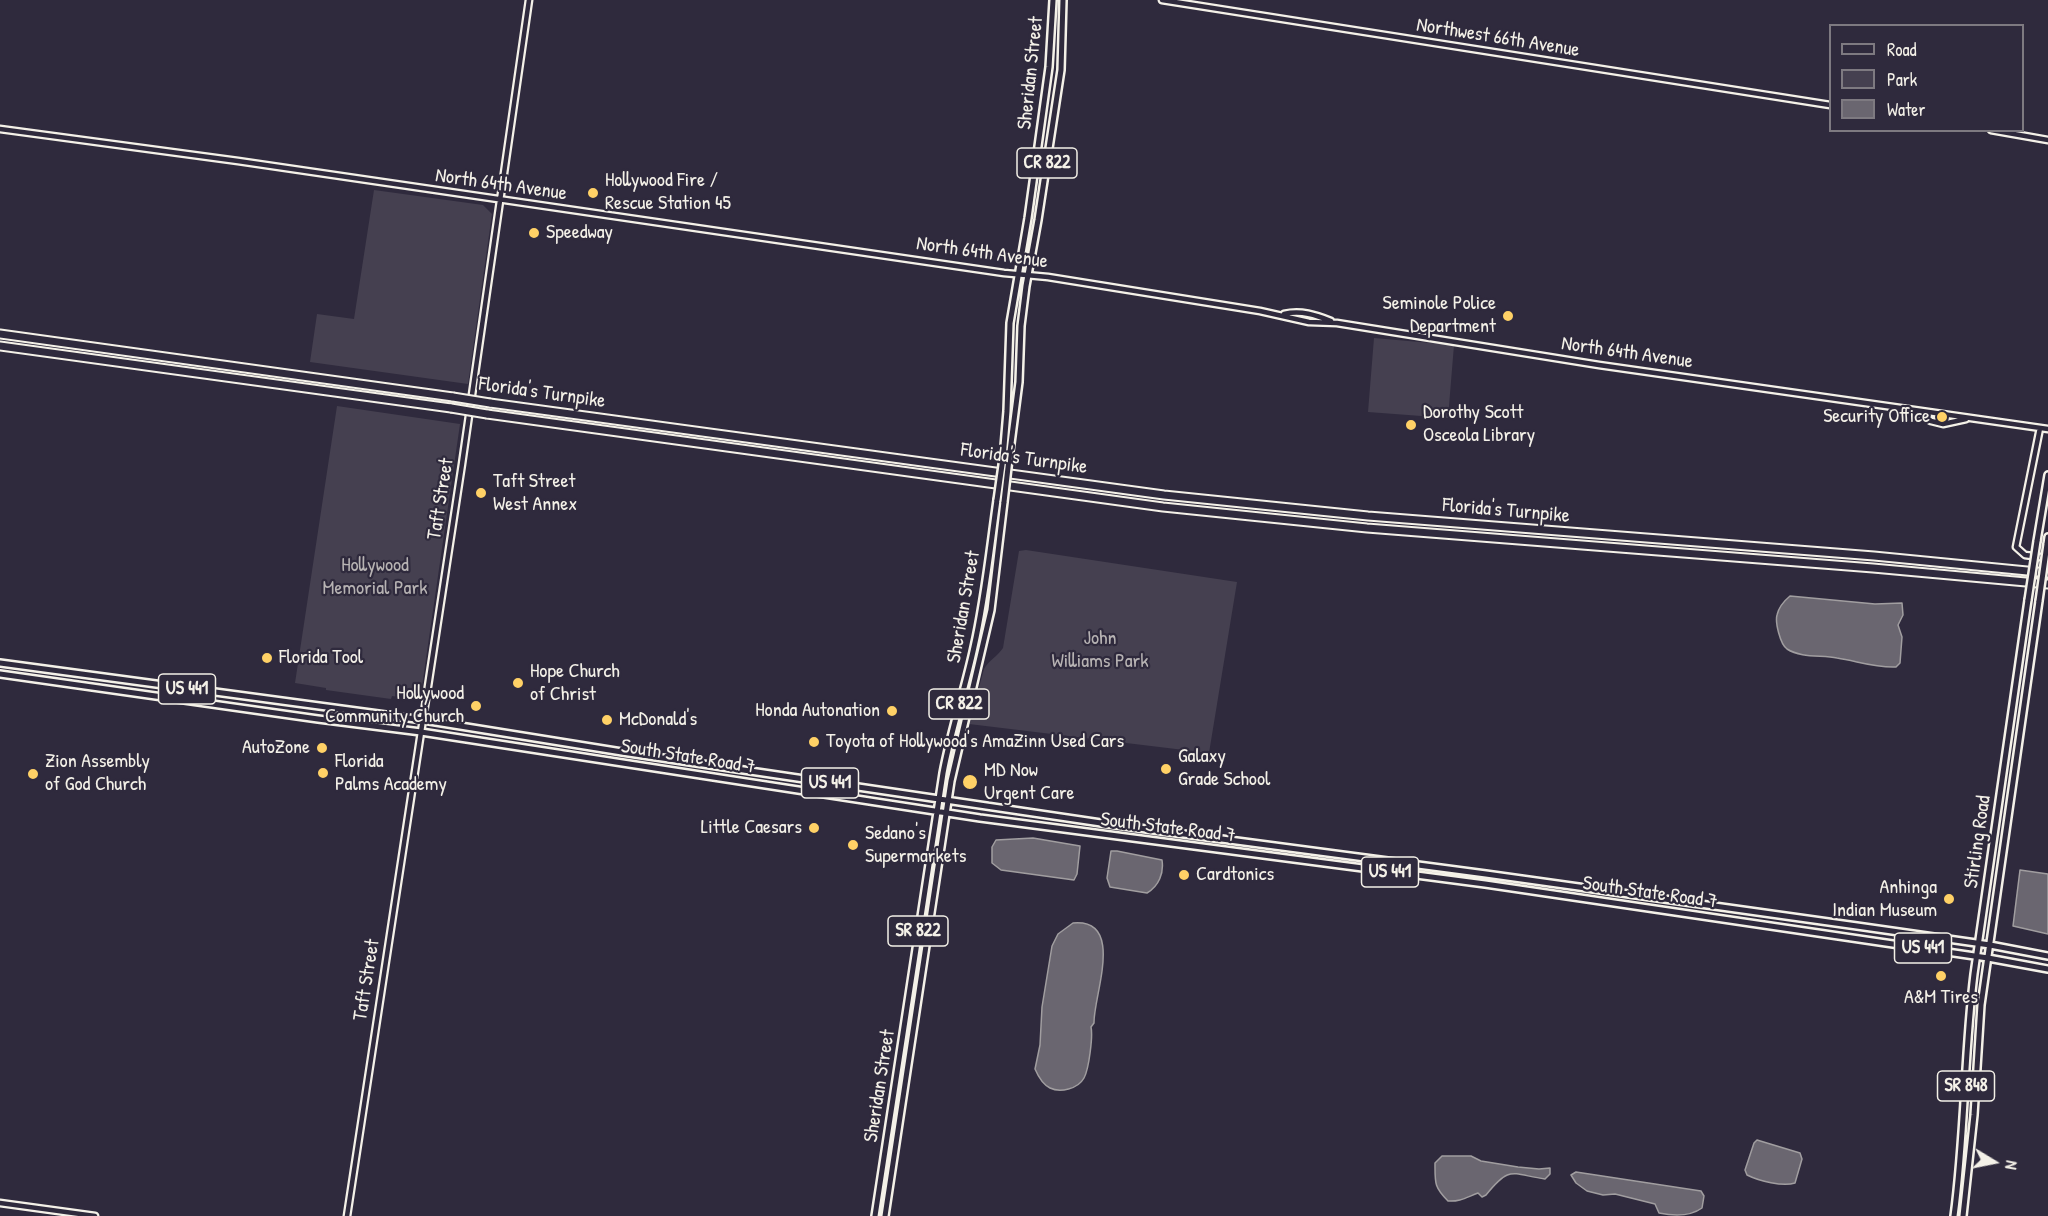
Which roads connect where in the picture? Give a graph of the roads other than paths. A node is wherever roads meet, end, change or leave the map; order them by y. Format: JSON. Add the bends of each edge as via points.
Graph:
{"nodes":[{"id":1,"x":529,"y":0,"type":"edge"},
{"id":2,"x":1053,"y":0,"type":"edge"},
{"id":3,"x":1063,"y":0,"type":"edge"},
{"id":4,"x":1162,"y":0,"type":"edge"},
{"id":5,"x":1829,"y":105,"type":"edge"},
{"id":6,"x":0,"y":129,"type":"edge"},
{"id":7,"x":2002,"y":132,"type":"edge"},
{"id":8,"x":2048,"y":140,"type":"edge"},
{"id":9,"x":501,"y":200,"type":"junction"},
{"id":10,"x":1017,"y":274,"type":"junction"},
{"id":11,"x":1027,"y":275,"type":"junction"},
{"id":12,"x":1282,"y":315,"type":"junction"},
{"id":13,"x":1337,"y":323,"type":"junction"},
{"id":14,"x":0,"y":334,"type":"edge"},
{"id":15,"x":0,"y":346,"type":"edge"},
{"id":16,"x":1913,"y":411,"type":"junction"},
{"id":17,"x":1976,"y":419,"type":"junction"},
{"id":18,"x":2040,"y":428,"type":"junction"},
{"id":19,"x":2048,"y":429,"type":"edge"},
{"id":20,"x":1006,"y":458,"type":"junction"},
{"id":21,"x":2048,"y":475,"type":"edge"},
{"id":22,"x":1000,"y":501,"type":"junction"},
{"id":23,"x":2047,"y":541,"type":"edge"},
{"id":24,"x":2048,"y":558,"type":"edge"},
{"id":25,"x":2048,"y":573,"type":"edge"},
{"id":26,"x":2048,"y":584,"type":"edge"},
{"id":27,"x":0,"y":663,"type":"edge"},
{"id":28,"x":32,"y":668,"type":"junction"},
{"id":29,"x":44,"y":670,"type":"junction"},
{"id":30,"x":0,"y":674,"type":"edge"},
{"id":31,"x":19,"y":677,"type":"junction"},
{"id":32,"x":30,"y":678,"type":"junction"},
{"id":33,"x":226,"y":694,"type":"junction"},
{"id":34,"x":213,"y":703,"type":"junction"},
{"id":35,"x":304,"y":705,"type":"junction"},
{"id":36,"x":291,"y":715,"type":"junction"},
{"id":37,"x":423,"y":720,"type":"junction"},
{"id":38,"x":421,"y":732,"type":"junction"},
{"id":39,"x":546,"y":740,"type":"junction"},
{"id":40,"x":570,"y":744,"type":"junction"},
{"id":41,"x":536,"y":749,"type":"junction"},
{"id":42,"x":558,"y":752,"type":"junction"},
{"id":43,"x":658,"y":758,"type":"junction"},
{"id":44,"x":694,"y":763,"type":"junction"},
{"id":45,"x":646,"y":766,"type":"junction"},
{"id":46,"x":680,"y":771,"type":"junction"},
{"id":47,"x":824,"y":782,"type":"junction"},
{"id":48,"x":814,"y":793,"type":"junction"},
{"id":49,"x":938,"y":798,"type":"junction"},
{"id":50,"x":948,"y":800,"type":"junction"},
{"id":51,"x":936,"y":811,"type":"junction"},
{"id":52,"x":946,"y":813,"type":"junction"},
{"id":53,"x":1115,"y":825,"type":"junction"},
{"id":54,"x":1094,"y":834,"type":"junction"},
{"id":55,"x":1627,"y":894,"type":"junction"},
{"id":56,"x":1614,"y":903,"type":"junction"},
{"id":57,"x":1725,"y":909,"type":"junction"},
{"id":58,"x":1715,"y":918,"type":"junction"},
{"id":59,"x":1832,"y":922,"type":"junction"},
{"id":60,"x":1817,"y":933,"type":"junction"},
{"id":61,"x":1978,"y":943,"type":"junction"},
{"id":62,"x":1990,"y":945,"type":"junction"},
{"id":63,"x":1976,"y":956,"type":"junction"},
{"id":64,"x":2048,"y":956,"type":"edge"},
{"id":65,"x":1988,"y":957,"type":"junction"},
{"id":66,"x":2048,"y":969,"type":"edge"},
{"id":67,"x":1966,"y":1080,"type":"junction"},
{"id":68,"x":1976,"y":1094,"type":"junction"},
{"id":69,"x":0,"y":1203,"type":"edge"},
{"id":70,"x":95,"y":1216,"type":"edge"},
{"id":71,"x":347,"y":1216,"type":"edge"},
{"id":72,"x":875,"y":1216,"type":"edge"},
{"id":73,"x":885,"y":1216,"type":"edge"},
{"id":74,"x":1954,"y":1216,"type":"edge"},
{"id":75,"x":1963,"y":1216,"type":"edge"}],
"edges":[{"from":1,"to":9,"type":"street","name":"Taft Street"},
{"from":2,"to":10,"type":"main road","name":"Sheridan Street","number":"CR 822","via":[[1049,67]]},
{"from":3,"to":11,"type":"main road","name":"Sheridan Street","number":"CR 822","via":[[1061,70]]},
{"from":4,"to":5,"type":"street","name":"Northwest 66th Avenue"},
{"from":6,"to":9,"type":"street","name":"North 64th Avenue"},
{"from":7,"to":8,"type":"street"},
{"from":9,"to":10,"type":"street","name":"North 64th Avenue"},
{"from":9,"to":37,"type":"street","name":"Taft Street"},
{"from":10,"to":11,"type":"street","name":"North 64th Avenue"},
{"from":10,"to":20,"type":"main road","name":"Sheridan Street","number":"CR 822","via":[[1010,323]]},
{"from":11,"to":12,"type":"street","name":"North 64th Avenue"},
{"from":11,"to":20,"type":"main road","name":"Sheridan Street","number":"CR 822","via":[[1018,392]]},
{"from":12,"to":13,"type":"street","name":"North 64th Avenue","via":[[1309,322]]},
{"from":12,"to":13,"type":"street","name":"North 64th Avenue","via":[[1314,314]]},
{"from":13,"to":16,"type":"street","name":"North 64th Avenue"},
{"from":14,"to":25,"type":"highway","name":"Florida's Turnpike","bridge":true,"via":[[1164,495]]},
{"from":15,"to":26,"type":"highway","name":"Florida's Turnpike","bridge":true,"via":[[1273,520]]},
{"from":16,"to":17,"type":"street","name":"North 64th Avenue"},
{"from":16,"to":17,"type":"street","name":"North 64th Avenue","via":[[1943,424]]},
{"from":17,"to":18,"type":"street","name":"North 64th Avenue"},
{"from":18,"to":19,"type":"street","name":"North 64th Avenue"},
{"from":18,"to":24,"type":"street","via":[[2016,547],[2025,555]]},
{"from":20,"to":22,"type":"main road","name":"Sheridan Street","number":"CR 822","bridge":true},
{"from":21,"to":61,"type":"main road","name":"Stirling Road","number":"SR 848","bridge":true},
{"from":22,"to":49,"type":"main road","name":"Sheridan Street","number":"CR 822","via":[[976,637]]},
{"from":22,"to":50,"type":"main road","name":"Sheridan Street","number":"CR 822","via":[[991,610]]},
{"from":23,"to":62,"type":"main road","name":"Stirling Road","number":"SR 848","bridge":true},
{"from":27,"to":28,"type":"main road","name":"South State Road 7","number":"US 441"},
{"from":28,"to":29,"type":"main road","name":"South State Road 7","number":"US 441"},
{"from":28,"to":31,"type":"main road"},
{"from":29,"to":32,"type":"main road","via":[[34,672]]},
{"from":29,"to":33,"type":"main road","name":"South State Road 7","number":"US 441"},
{"from":30,"to":31,"type":"main road","name":"South State Road 7","number":"US 441"},
{"from":31,"to":32,"type":"main road","name":"South State Road 7","number":"US 441"},
{"from":32,"to":34,"type":"main road","name":"South State Road 7","number":"US 441"},
{"from":33,"to":34,"type":"main road"},
{"from":33,"to":35,"type":"main road","name":"South State Road 7","number":"US 441"},
{"from":34,"to":36,"type":"main road","name":"South State Road 7","number":"US 441"},
{"from":35,"to":36,"type":"main road"},
{"from":35,"to":37,"type":"main road","name":"South State Road 7","number":"US 441"},
{"from":36,"to":38,"type":"main road","name":"South State Road 7","number":"US 441"},
{"from":37,"to":38,"type":"street","name":"Taft Street"},
{"from":37,"to":39,"type":"main road","name":"South State Road 7","number":"US 441"},
{"from":38,"to":41,"type":"main road","name":"South State Road 7","number":"US 441"},
{"from":38,"to":71,"type":"street","name":"Taft Street"},
{"from":39,"to":40,"type":"main road","name":"South State Road 7","number":"US 441"},
{"from":39,"to":41,"type":"main road"},
{"from":40,"to":42,"type":"main road"},
{"from":40,"to":43,"type":"main road","name":"South State Road 7","number":"US 441"},
{"from":41,"to":42,"type":"main road","name":"South State Road 7","number":"US 441"},
{"from":42,"to":45,"type":"main road","name":"South State Road 7","number":"US 441"},
{"from":43,"to":44,"type":"main road","name":"South State Road 7","number":"US 441"},
{"from":43,"to":45,"type":"main road"},
{"from":44,"to":46,"type":"main road"},
{"from":44,"to":47,"type":"main road","name":"South State Road 7","number":"US 441"},
{"from":45,"to":46,"type":"main road","name":"South State Road 7","number":"US 441"},
{"from":46,"to":48,"type":"main road","name":"South State Road 7","number":"US 441"},
{"from":47,"to":48,"type":"main road"},
{"from":47,"to":49,"type":"main road","name":"South State Road 7","number":"US 441"},
{"from":48,"to":51,"type":"main road","name":"South State Road 7","number":"US 441"},
{"from":49,"to":50,"type":"main road","name":"South State Road 7","number":"US 441"},
{"from":49,"to":51,"type":"main road","name":"Sheridan Street","number":"SR 822"},
{"from":50,"to":52,"type":"main road","name":"Sheridan Street","number":"SR 822"},
{"from":50,"to":53,"type":"main road","name":"South State Road 7","number":"US 441"},
{"from":51,"to":52,"type":"main road","name":"South State Road 7","number":"US 441"},
{"from":51,"to":72,"type":"main road","name":"Sheridan Street","number":"SR 822"},
{"from":52,"to":54,"type":"main road","name":"South State Road 7","number":"US 441"},
{"from":52,"to":73,"type":"main road","name":"Sheridan Street","number":"SR 822"},
{"from":53,"to":54,"type":"main road"},
{"from":53,"to":55,"type":"main road","name":"South State Road 7","number":"US 441"},
{"from":54,"to":56,"type":"main road","name":"South State Road 7","number":"US 441"},
{"from":55,"to":56,"type":"main road"},
{"from":55,"to":57,"type":"main road","name":"South State Road 7","number":"US 441"},
{"from":56,"to":58,"type":"main road","name":"South State Road 7","number":"US 441"},
{"from":57,"to":58,"type":"main road"},
{"from":57,"to":59,"type":"main road","name":"South State Road 7","number":"US 441"},
{"from":58,"to":60,"type":"main road","name":"South State Road 7","number":"US 441"},
{"from":59,"to":60,"type":"main road"},
{"from":59,"to":61,"type":"main road","name":"South State Road 7","number":"US 441"},
{"from":60,"to":63,"type":"main road","name":"South State Road 7","number":"US 441"},
{"from":61,"to":62,"type":"main road","name":"South State Road 7","number":"US 441"},
{"from":61,"to":63,"type":"main road","name":"Stirling Road","number":"SR 848"},
{"from":62,"to":64,"type":"main road","name":"South State Road 7","number":"US 441"},
{"from":62,"to":65,"type":"main road","name":"Stirling Road","number":"SR 848"},
{"from":63,"to":65,"type":"main road","name":"South State Road 7","number":"US 441"},
{"from":63,"to":67,"type":"main road","name":"Stirling Road","number":"SR 848"},
{"from":65,"to":66,"type":"main road","name":"South State Road 7","number":"US 441"},
{"from":65,"to":68,"type":"main road","name":"Stirling Road","number":"SR 848"},
{"from":67,"to":68,"type":"main road","via":[[1972,1083]]},
{"from":67,"to":74,"type":"main road","name":"Stirling Road","number":"SR 848"},
{"from":68,"to":75,"type":"main road","name":"Stirling Road","number":"SR 848"},
{"from":69,"to":70,"type":"street"}]}
